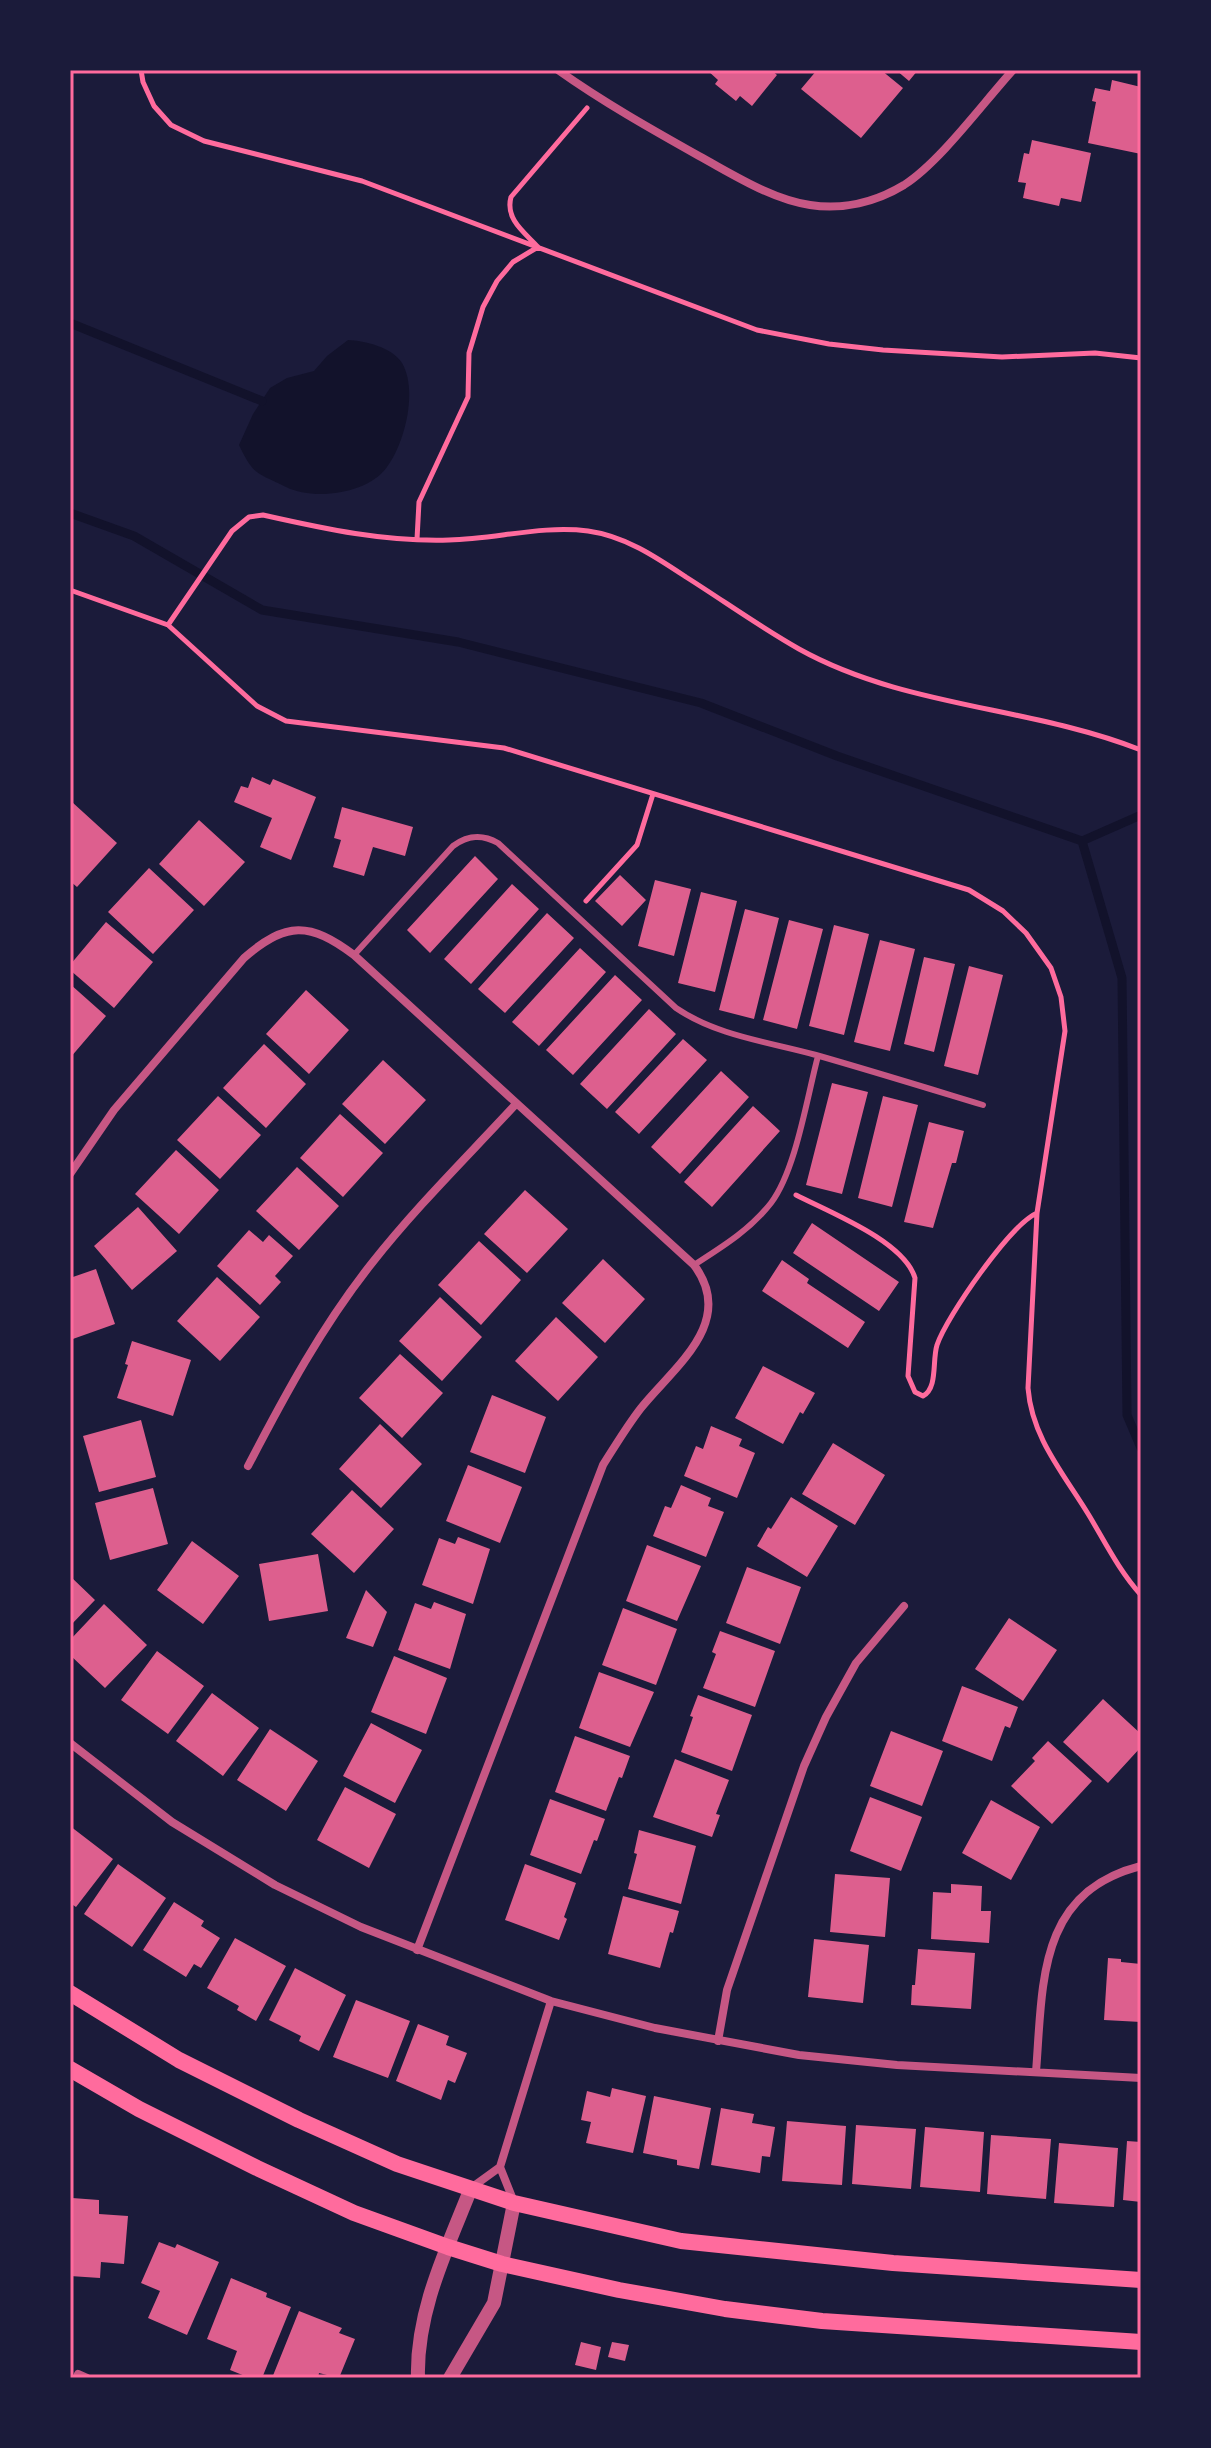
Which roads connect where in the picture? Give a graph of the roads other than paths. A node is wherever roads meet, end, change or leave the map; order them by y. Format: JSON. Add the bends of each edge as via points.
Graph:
{"nodes":[{"id":1,"x":558,"y":70,"type":"edge"},
{"id":2,"x":1013,"y":70,"type":"edge"},
{"id":3,"x":354,"y":955,"type":"junction"},
{"id":4,"x":818,"y":1056,"type":"junction"},
{"id":5,"x":515,"y":1105,"type":"junction"},
{"id":6,"x":983,"y":1105,"type":"dead end"},
{"id":7,"x":70,"y":1174,"type":"edge"},
{"id":8,"x":694,"y":1265,"type":"junction"},
{"id":9,"x":248,"y":1466,"type":"dead end"},
{"id":10,"x":904,"y":1606,"type":"dead end"},
{"id":11,"x":70,"y":1743,"type":"edge"},
{"id":12,"x":1141,"y":1866,"type":"edge"},
{"id":13,"x":417,"y":1950,"type":"junction"},
{"id":14,"x":70,"y":1993,"type":"edge"},
{"id":15,"x":551,"y":2001,"type":"junction"},
{"id":16,"x":718,"y":2041,"type":"junction"},
{"id":17,"x":70,"y":2069,"type":"edge"},
{"id":18,"x":1036,"y":2072,"type":"junction"},
{"id":19,"x":1141,"y":2078,"type":"edge"},
{"id":20,"x":500,"y":2167,"type":"junction"},
{"id":21,"x":471,"y":2188,"type":"junction"},
{"id":22,"x":514,"y":2203,"type":"junction"},
{"id":23,"x":448,"y":2247,"type":"junction"},
{"id":24,"x":502,"y":2264,"type":"junction"},
{"id":25,"x":1141,"y":2280,"type":"edge"},
{"id":26,"x":1141,"y":2342,"type":"edge"},
{"id":27,"x":418,"y":2378,"type":"edge"},
{"id":28,"x":450,"y":2378,"type":"edge"}],
"edges":[{"from":1,"to":2,"type":"street","via":[[773,194],[809,205],[841,206],[872,200],[907,183]]},
{"from":3,"to":4,"type":"lane","via":[[453,846],[469,837],[489,838],[692,1019]]},
{"from":3,"to":5,"type":"street"},
{"from":3,"to":7,"type":"street","via":[[309,930],[264,941],[114,1110]]},
{"from":4,"to":6,"type":"lane"},
{"from":4,"to":8,"type":"lane","via":[[791,1160],[772,1202],[732,1241]]},
{"from":5,"to":8,"type":"street"},
{"from":5,"to":9,"type":"street","via":[[371,1264],[317,1340]]},
{"from":8,"to":13,"type":"street","via":[[705,1285],[706,1324],[692,1350],[642,1407],[603,1465]]},
{"from":10,"to":16,"type":"street","via":[[856,1663],[804,1766],[727,1990]]},
{"from":11,"to":13,"type":"street","via":[[226,1857],[327,1911]]},
{"from":12,"to":18,"type":"street","via":[[1097,1884],[1060,1924],[1047,1969]]},
{"from":13,"to":15,"type":"street"},
{"from":14,"to":21,"type":"main road","via":[[179,2060],[299,2120],[397,2164]]},
{"from":15,"to":16,"type":"street"},
{"from":15,"to":20,"type":"street"},
{"from":16,"to":18,"type":"street","via":[[855,2061]]},
{"from":17,"to":23,"type":"main road","via":[[257,2168],[354,2213]]},
{"from":18,"to":19,"type":"street"},
{"from":20,"to":21,"type":"street"},
{"from":20,"to":22,"type":"street"},
{"from":21,"to":22,"type":"main road"},
{"from":21,"to":23,"type":"street"},
{"from":22,"to":24,"type":"street"},
{"from":22,"to":25,"type":"main road","via":[[696,2243]]},
{"from":23,"to":24,"type":"main road"},
{"from":23,"to":27,"type":"street","via":[[432,2287],[417,2354]]},
{"from":24,"to":26,"type":"main road","via":[[619,2290],[822,2321]]},
{"from":24,"to":28,"type":"street","via":[[490,2311]]}]}
